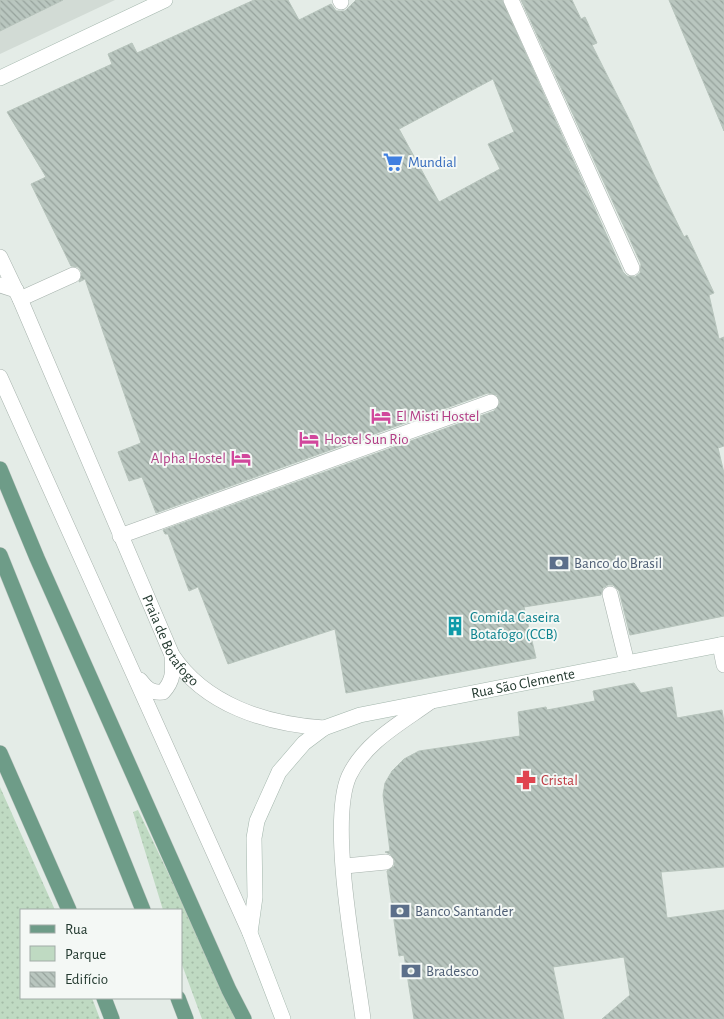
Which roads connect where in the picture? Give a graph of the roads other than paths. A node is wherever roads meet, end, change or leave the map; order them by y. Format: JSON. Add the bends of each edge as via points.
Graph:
{"nodes":[{"id":1,"x":165,"y":0,"type":"edge"},
{"id":2,"x":511,"y":0,"type":"edge"},
{"id":3,"x":0,"y":78,"type":"edge"},
{"id":4,"x":0,"y":256,"type":"edge"},
{"id":5,"x":632,"y":268,"type":"dead end"},
{"id":6,"x":73,"y":275,"type":"dead end"},
{"id":7,"x":0,"y":285,"type":"edge"},
{"id":8,"x":18,"y":294,"type":"junction"},
{"id":9,"x":0,"y":377,"type":"edge"},
{"id":10,"x":491,"y":402,"type":"dead end"},
{"id":11,"x":0,"y":469,"type":"edge"},
{"id":12,"x":120,"y":536,"type":"junction"},
{"id":13,"x":0,"y":555,"type":"edge"},
{"id":14,"x":610,"y":594,"type":"dead end"},
{"id":15,"x":722,"y":645,"type":"edge"},
{"id":16,"x":172,"y":655,"type":"junction"},
{"id":17,"x":627,"y":663,"type":"junction"},
{"id":18,"x":724,"y":665,"type":"edge"},
{"id":19,"x":131,"y":667,"type":"junction"},
{"id":20,"x":430,"y":702,"type":"junction"},
{"id":21,"x":324,"y":728,"type":"junction"},
{"id":22,"x":0,"y":753,"type":"edge"},
{"id":23,"x":386,"y":862,"type":"dead end"},
{"id":24,"x":345,"y":866,"type":"junction"},
{"id":25,"x":69,"y":909,"type":"edge"},
{"id":26,"x":143,"y":909,"type":"edge"},
{"id":27,"x":250,"y":934,"type":"junction"},
{"id":28,"x":104,"y":999,"type":"edge"},
{"id":29,"x":179,"y":1000,"type":"edge"},
{"id":30,"x":112,"y":1019,"type":"edge"},
{"id":31,"x":184,"y":1019,"type":"edge"},
{"id":32,"x":244,"y":1019,"type":"edge"},
{"id":33,"x":283,"y":1019,"type":"edge"},
{"id":34,"x":363,"y":1019,"type":"edge"}],
"edges":[{"from":1,"to":3,"type":"street"},
{"from":2,"to":5,"type":"street"},
{"from":4,"to":8,"type":"street","name":"Praia de Botafogo"},
{"from":6,"to":8,"type":"street"},
{"from":7,"to":8,"type":"street"},
{"from":8,"to":12,"type":"street","name":"Praia de Botafogo"},
{"from":9,"to":19,"type":"street"},
{"from":10,"to":12,"type":"street"},
{"from":11,"to":32,"type":"main road"},
{"from":12,"to":16,"type":"street","name":"Praia de Botafogo"},
{"from":13,"to":26,"type":"main road"},
{"from":14,"to":17,"type":"street"},
{"from":15,"to":17,"type":"street","name":"Rua São Clemente"},
{"from":15,"to":18,"type":"street"},
{"from":16,"to":19,"type":"street","via":[[173,674],[163,692],[153,693],[147,689]]},
{"from":16,"to":21,"type":"street","name":"Praia de Botafogo","via":[[183,672],[200,688],[226,704],[277,721]]},
{"from":17,"to":20,"type":"street","name":"Rua São Clemente"},
{"from":19,"to":27,"type":"street"},
{"from":20,"to":21,"type":"street","name":"Rua São Clemente","via":[[360,714]]},
{"from":20,"to":24,"type":"street","via":[[371,745],[349,776],[342,811]]},
{"from":21,"to":27,"type":"street","via":[[288,760],[257,820],[254,838],[255,897]]},
{"from":22,"to":25,"type":"main road"},
{"from":23,"to":24,"type":"street"},
{"from":24,"to":34,"type":"street"},
{"from":27,"to":33,"type":"street"},
{"from":28,"to":30,"type":"main road"},
{"from":29,"to":31,"type":"main road"}]}
